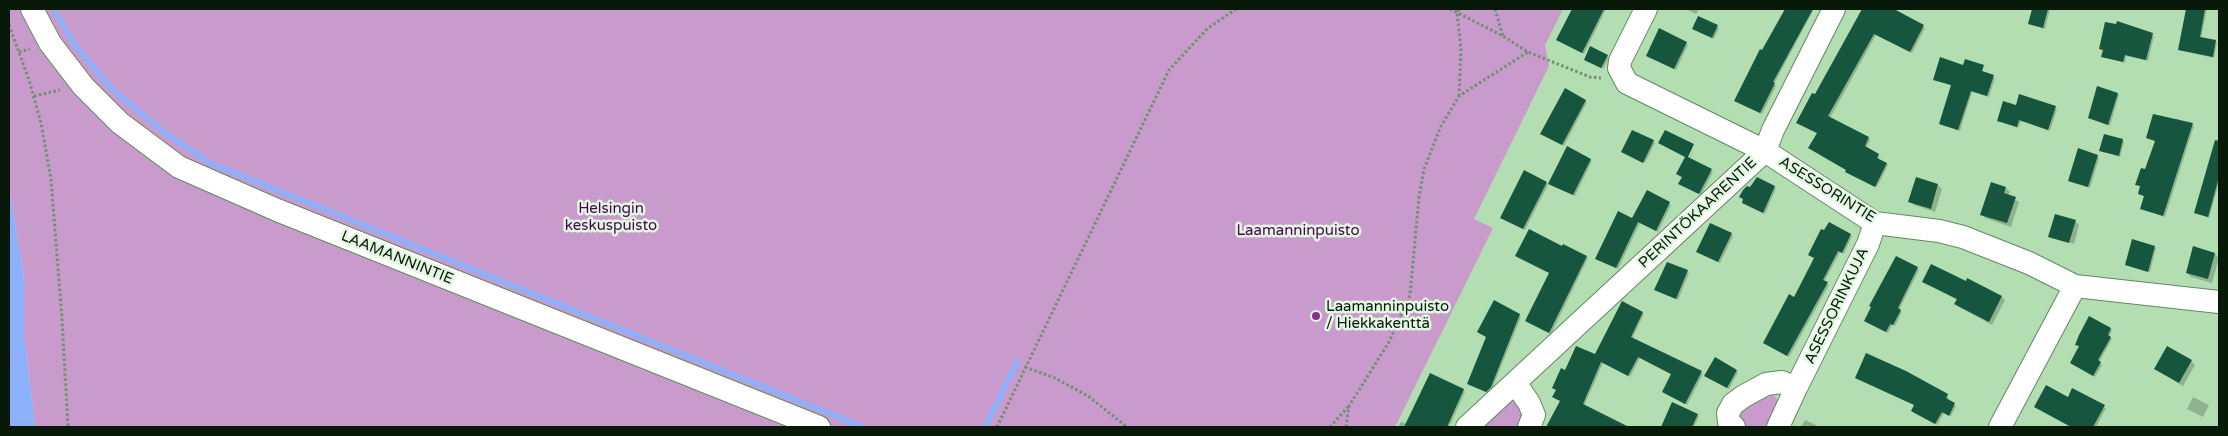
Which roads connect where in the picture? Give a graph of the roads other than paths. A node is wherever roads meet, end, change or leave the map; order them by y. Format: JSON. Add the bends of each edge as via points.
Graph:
{"nodes":[{"id":1,"x":32,"y":9,"type":"edge"},
{"id":2,"x":1646,"y":9,"type":"edge"},
{"id":3,"x":1834,"y":9,"type":"edge"},
{"id":4,"x":1764,"y":151,"type":"junction"},
{"id":5,"x":1875,"y":223,"type":"junction"},
{"id":6,"x":2074,"y":286,"type":"junction"},
{"id":7,"x":2219,"y":302,"type":"edge"},
{"id":8,"x":1516,"y":384,"type":"junction"},
{"id":9,"x":1796,"y":388,"type":"junction"},
{"id":10,"x":819,"y":427,"type":"edge"},
{"id":11,"x":1467,"y":427,"type":"edge"},
{"id":12,"x":1529,"y":427,"type":"edge"},
{"id":13,"x":1734,"y":427,"type":"edge"},
{"id":14,"x":1778,"y":427,"type":"edge"},
{"id":15,"x":2000,"y":427,"type":"edge"}],
"edges":[{"from":1,"to":10,"type":"street","name":"LAAMANNINTIE","via":[[46,38],[80,83],[120,123],[179,167],[277,210]]},
{"from":2,"to":4,"type":"street","name":"ASESSORINTIE","via":[[1620,61],[1623,79],[1646,95]]},
{"from":3,"to":4,"type":"street","name":"PERINTÖKAARENTIE"},
{"from":4,"to":5,"type":"street","name":"ASESSORINTIE"},
{"from":4,"to":8,"type":"street","name":"PERINTÖKAARENTIE"},
{"from":5,"to":6,"type":"street","name":"ASESSORINTIE","via":[[1963,237],[2029,262]]},
{"from":5,"to":9,"type":"street","name":"ASESSORINKUJA","via":[[1868,244]]},
{"from":6,"to":7,"type":"street","name":"ASESSORINTIE"},
{"from":6,"to":15,"type":"street"},
{"from":8,"to":11,"type":"street","name":"PERINTÖKAARENTIE"},
{"from":8,"to":12,"type":"street","via":[[1534,415]]},
{"from":9,"to":13,"type":"street","via":[[1782,382],[1766,384],[1744,396],[1733,404],[1728,413],[1729,422]]},
{"from":9,"to":14,"type":"street","name":"ASESSORINKUJA"}]}
